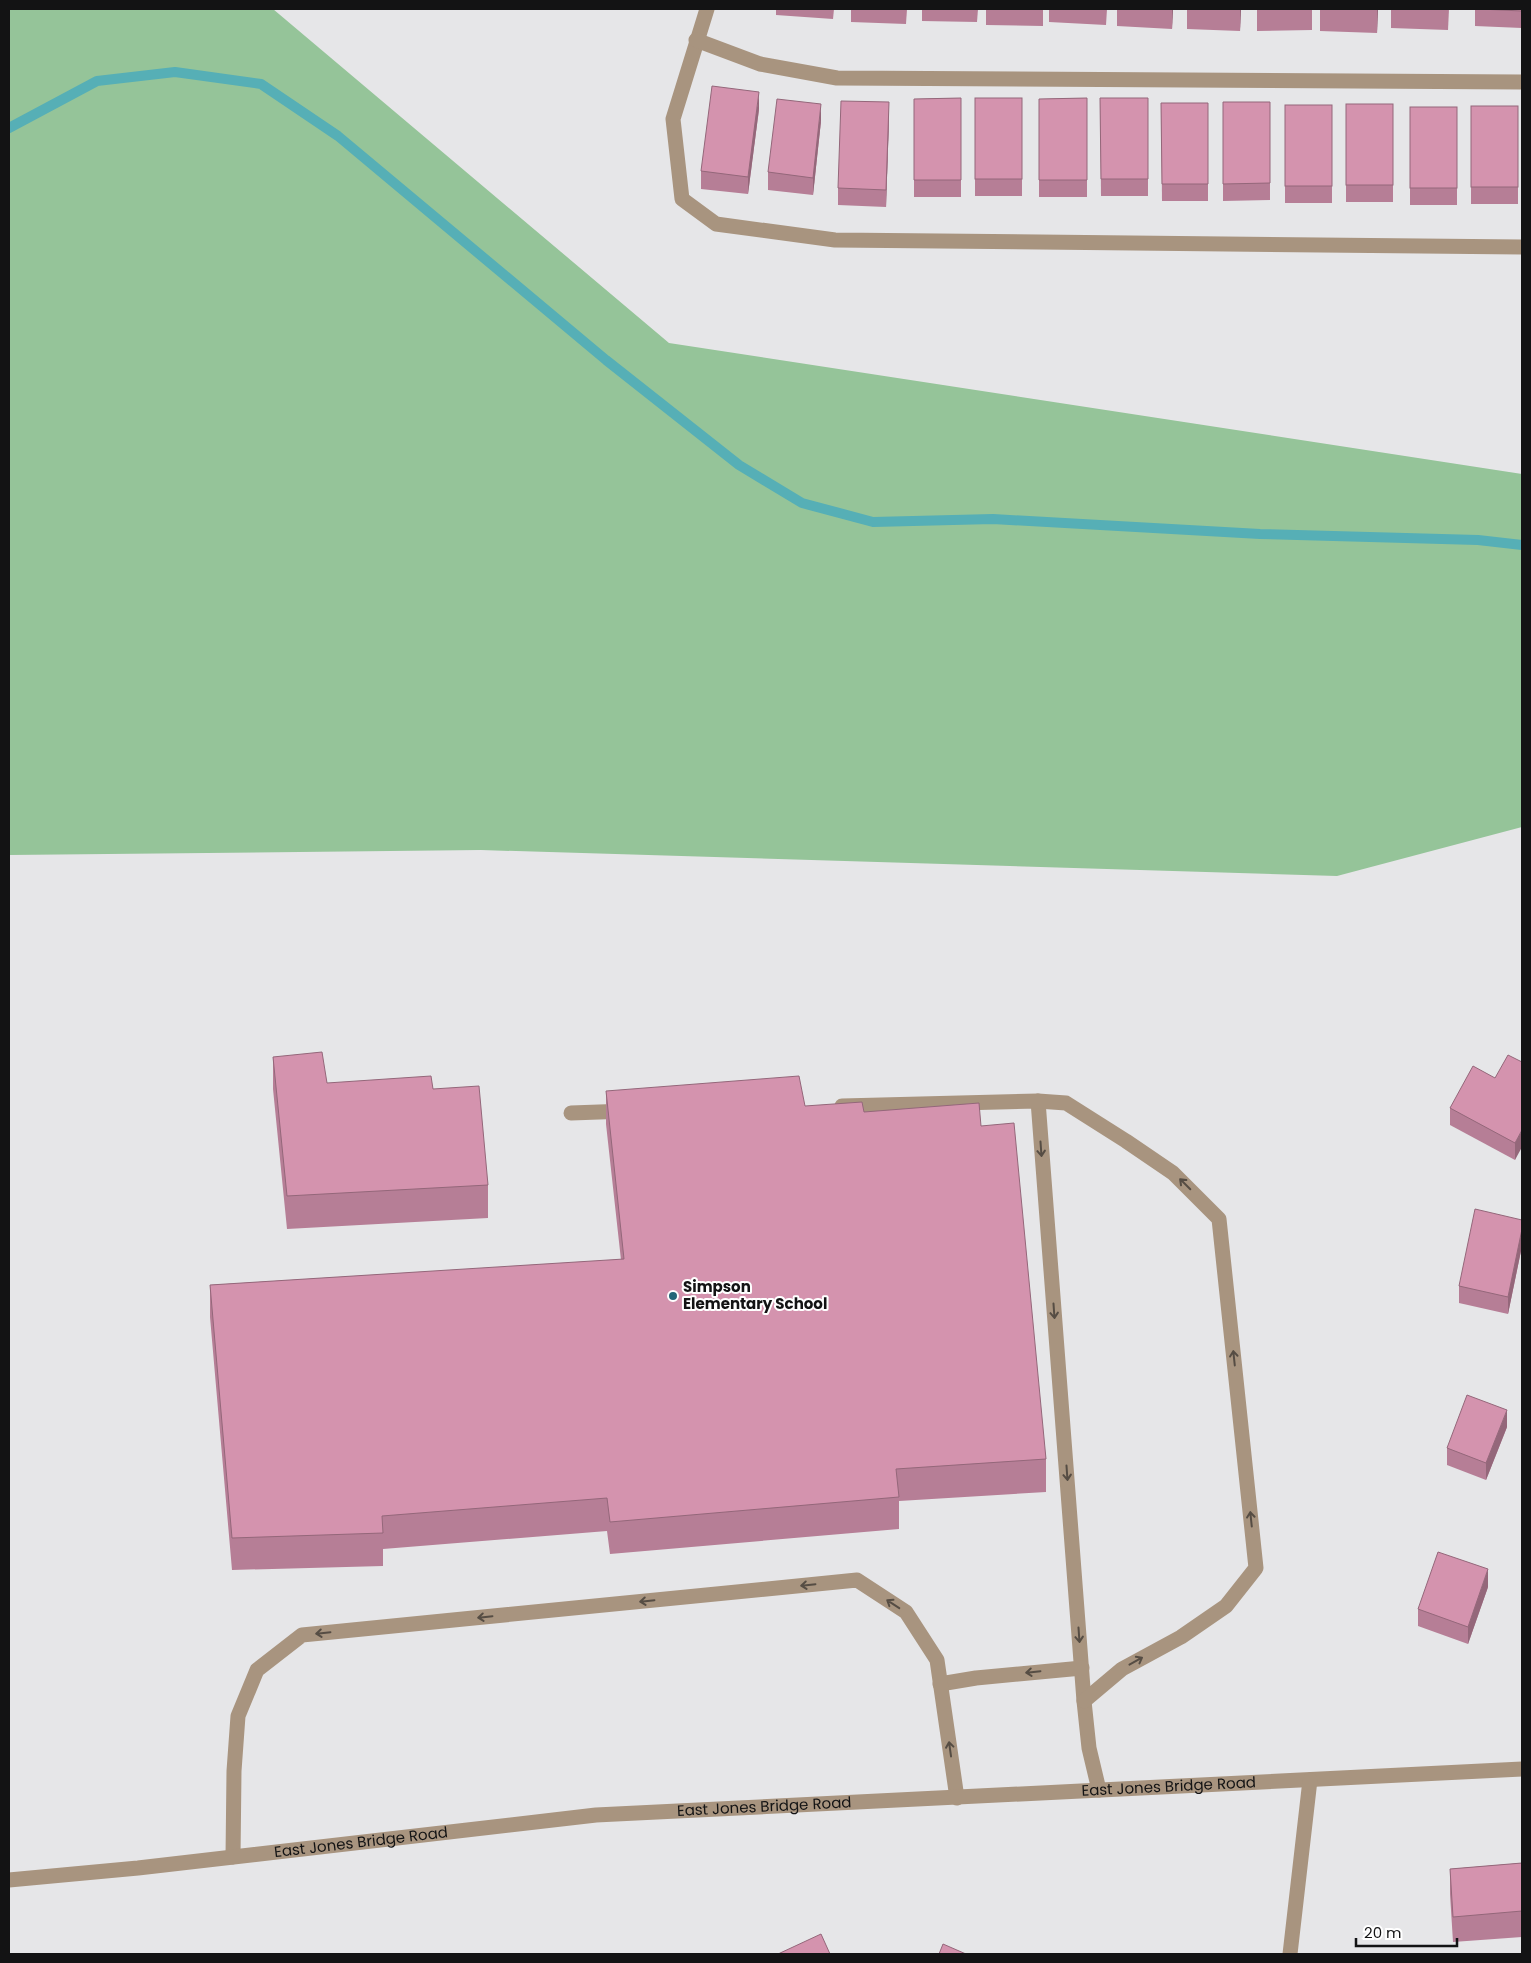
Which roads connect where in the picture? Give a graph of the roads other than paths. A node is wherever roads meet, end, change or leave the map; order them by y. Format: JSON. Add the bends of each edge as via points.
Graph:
{"nodes":[{"id":1,"x":707,"y":9,"type":"edge"},
{"id":2,"x":696,"y":40,"type":"junction"},
{"id":3,"x":1522,"y":82,"type":"edge"},
{"id":4,"x":1522,"y":247,"type":"edge"},
{"id":5,"x":1038,"y":1101,"type":"junction"},
{"id":6,"x":829,"y":1106,"type":"edge"},
{"id":7,"x":640,"y":1111,"type":"edge"},
{"id":8,"x":571,"y":1113,"type":"dead end"},
{"id":9,"x":1082,"y":1668,"type":"junction"},
{"id":10,"x":940,"y":1684,"type":"junction"},
{"id":11,"x":1084,"y":1701,"type":"junction"},
{"id":12,"x":1522,"y":1769,"type":"edge"},
{"id":13,"x":1310,"y":1780,"type":"junction"},
{"id":14,"x":1099,"y":1790,"type":"junction"},
{"id":15,"x":957,"y":1798,"type":"junction"},
{"id":16,"x":233,"y":1857,"type":"junction"},
{"id":17,"x":9,"y":1880,"type":"edge"},
{"id":18,"x":1290,"y":1954,"type":"edge"}],
"edges":[{"from":1,"to":2,"type":"street"},
{"from":2,"to":3,"type":"street","via":[[760,64],[837,78]]},
{"from":2,"to":4,"type":"street","via":[[673,119],[682,199],[716,224],[835,240]]},
{"from":5,"to":6,"type":"street"},
{"from":5,"to":9,"type":"street","one_way":true},
{"from":11,"to":5,"type":"street","one_way":true,"via":[[1122,1669],[1181,1637],[1226,1606],[1256,1568],[1219,1219],[1173,1173],[1126,1141],[1066,1103]]},
{"from":7,"to":8,"type":"street"},
{"from":9,"to":10,"type":"street","one_way":true},
{"from":9,"to":11,"type":"street"},
{"from":15,"to":10,"type":"street","one_way":true},
{"from":10,"to":16,"type":"street","one_way":true,"via":[[937,1660],[906,1612],[857,1580],[302,1635],[257,1670],[238,1716]]},
{"from":11,"to":14,"type":"street","via":[[1089,1748]]},
{"from":12,"to":13,"type":"street","name":"East Jones Bridge Road"},
{"from":13,"to":14,"type":"street","name":"East Jones Bridge Road"},
{"from":13,"to":18,"type":"street"},
{"from":14,"to":15,"type":"street","name":"East Jones Bridge Road"},
{"from":15,"to":16,"type":"street","name":"East Jones Bridge Road","via":[[596,1815]]},
{"from":16,"to":17,"type":"street","name":"East Jones Bridge Road"}]}
